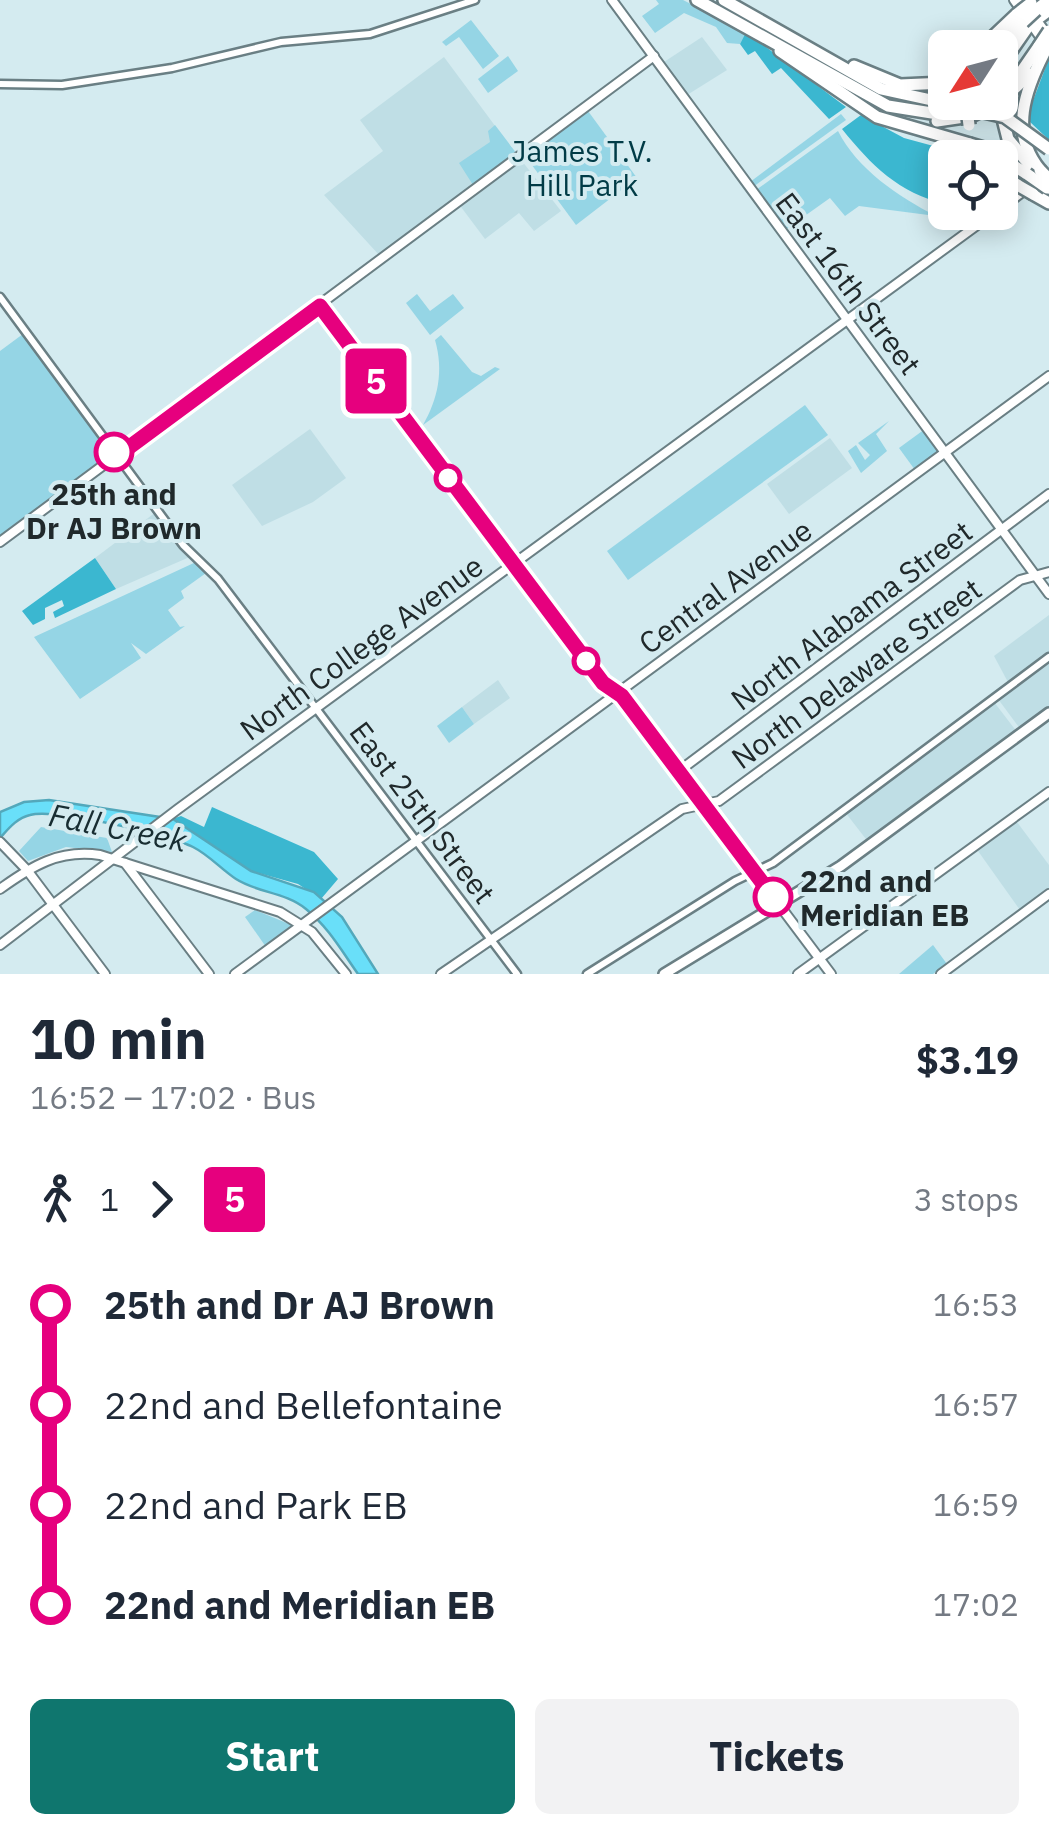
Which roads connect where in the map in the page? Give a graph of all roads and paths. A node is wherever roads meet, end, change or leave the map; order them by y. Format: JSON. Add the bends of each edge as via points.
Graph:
{"nodes":[{"id":1,"x":475,"y":0,"type":"edge"},
{"id":2,"x":612,"y":0,"type":"edge"},
{"id":3,"x":698,"y":0,"type":"edge"},
{"id":4,"x":724,"y":0,"type":"edge"},
{"id":5,"x":1048,"y":0,"type":"edge"},
{"id":6,"x":1036,"y":7,"type":"edge"},
{"id":7,"x":1020,"y":16,"type":"edge"},
{"id":8,"x":732,"y":17,"type":"junction"},
{"id":9,"x":1047,"y":43,"type":"edge"},
{"id":10,"x":654,"y":56,"type":"junction"},
{"id":11,"x":1018,"y":76,"type":"edge"},
{"id":12,"x":0,"y":84,"type":"edge"},
{"id":13,"x":928,"y":85,"type":"edge"},
{"id":14,"x":1018,"y":88,"type":"edge"},
{"id":15,"x":895,"y":89,"type":"junction"},
{"id":16,"x":865,"y":91,"type":"junction"},
{"id":17,"x":928,"y":98,"type":"edge"},
{"id":18,"x":872,"y":106,"type":"junction"},
{"id":19,"x":928,"y":114,"type":"edge"},
{"id":20,"x":945,"y":120,"type":"edge"},
{"id":21,"x":1005,"y":120,"type":"edge"},
{"id":22,"x":1006,"y":120,"type":"edge"},
{"id":23,"x":952,"y":140,"type":"edge"},
{"id":24,"x":1046,"y":146,"type":"edge"},
{"id":25,"x":1018,"y":170,"type":"edge"},
{"id":26,"x":1045,"y":183,"type":"edge"},
{"id":27,"x":1018,"y":185,"type":"edge"},
{"id":28,"x":1018,"y":198,"type":"edge"},
{"id":29,"x":970,"y":230,"type":"edge"},
{"id":30,"x":0,"y":297,"type":"edge"},
{"id":31,"x":320,"y":306,"type":"junction"},
{"id":32,"x":848,"y":320,"type":"junction"},
{"id":33,"x":1049,"y":376,"type":"edge"},
{"id":34,"x":946,"y":452,"type":"junction"},
{"id":35,"x":116,"y":456,"type":"junction"},
{"id":36,"x":1049,"y":494,"type":"edge"},
{"id":37,"x":1002,"y":529,"type":"junction"},
{"id":38,"x":0,"y":542,"type":"edge"},
{"id":39,"x":513,"y":564,"type":"junction"},
{"id":40,"x":1049,"y":572,"type":"edge"},
{"id":41,"x":1037,"y":577,"type":"junction"},
{"id":42,"x":1049,"y":594,"type":"edge"},
{"id":43,"x":1049,"y":657,"type":"edge"},
{"id":44,"x":617,"y":693,"type":"junction"},
{"id":45,"x":316,"y":708,"type":"junction"},
{"id":46,"x":1049,"y":714,"type":"edge"},
{"id":47,"x":679,"y":771,"type":"junction"},
{"id":48,"x":1049,"y":792,"type":"edge"},
{"id":49,"x":706,"y":808,"type":"junction"},
{"id":50,"x":416,"y":841,"type":"junction"},
{"id":51,"x":0,"y":842,"type":"edge"},
{"id":52,"x":114,"y":860,"type":"junction"},
{"id":53,"x":125,"y":863,"type":"junction"},
{"id":54,"x":26,"y":870,"type":"junction"},
{"id":55,"x":755,"y":872,"type":"junction"},
{"id":56,"x":0,"y":889,"type":"edge"},
{"id":57,"x":1049,"y":894,"type":"edge"},
{"id":58,"x":779,"y":905,"type":"junction"},
{"id":59,"x":53,"y":906,"type":"junction"},
{"id":60,"x":305,"y":922,"type":"junction"},
{"id":61,"x":490,"y":938,"type":"junction"},
{"id":62,"x":0,"y":944,"type":"edge"},
{"id":63,"x":820,"y":959,"type":"junction"},
{"id":64,"x":954,"y":965,"type":"junction"},
{"id":65,"x":105,"y":974,"type":"edge"},
{"id":66,"x":209,"y":974,"type":"edge"},
{"id":67,"x":234,"y":974,"type":"edge"},
{"id":68,"x":344,"y":974,"type":"edge"},
{"id":69,"x":441,"y":974,"type":"edge"},
{"id":70,"x":517,"y":974,"type":"edge"},
{"id":71,"x":586,"y":974,"type":"edge"},
{"id":72,"x":667,"y":974,"type":"edge"},
{"id":73,"x":798,"y":974,"type":"edge"},
{"id":74,"x":831,"y":974,"type":"edge"},
{"id":75,"x":940,"y":974,"type":"edge"},
{"id":76,"x":960,"y":974,"type":"edge"}],
"edges":[{"from":1,"to":12,"type":"street","via":[[383,31],[278,42],[62,85]]},
{"from":2,"to":10,"type":"main road","name":"East 16th Street"},
{"from":3,"to":8,"type":"highway"},
{"from":4,"to":16,"type":"highway","via":[[812,48]]},
{"from":5,"to":6,"type":"highway"},
{"from":6,"to":7,"type":"highway","bridge":true},
{"from":6,"to":9,"type":"main road"},
{"from":7,"to":9,"type":"main road"},
{"from":8,"to":16,"type":"highway"},
{"from":8,"to":16,"type":"highway"},
{"from":9,"to":11,"type":"highway"},
{"from":9,"to":14,"type":"highway"},
{"from":9,"to":26,"type":"highway","via":[[1021,120],[1027,150]]},
{"from":10,"to":31,"type":"main road"},
{"from":10,"to":32,"type":"main road","name":"East 16th Street"},
{"from":13,"to":15,"type":"highway"},
{"from":15,"to":16,"type":"highway"},
{"from":15,"to":17,"type":"highway"},
{"from":16,"to":18,"type":"highway"},
{"from":18,"to":19,"type":"highway"},
{"from":18,"to":20,"type":"highway","via":[[907,118]]},
{"from":18,"to":23,"type":"highway","bridge":true,"via":[[904,129]]},
{"from":21,"to":26,"type":"highway","via":[[1012,146]]},
{"from":22,"to":24,"type":"highway","bridge":true},
{"from":25,"to":26,"type":"highway"},
{"from":26,"to":27,"type":"highway","bridge":true,"via":[[1033,194]]},
{"from":26,"to":28,"type":"main road","name":"North College Avenue"},
{"from":29,"to":32,"type":"main road","name":"North College Avenue"},
{"from":30,"to":35,"type":"street","name":"East 25th Street"},
{"from":31,"to":35,"type":"main road"},
{"from":31,"to":39,"type":"main road"},
{"from":32,"to":34,"type":"main road","name":"East 16th Street"},
{"from":32,"to":39,"type":"main road","name":"North College Avenue"},
{"from":33,"to":34,"type":"main road","name":"Central Avenue"},
{"from":34,"to":37,"type":"main road","name":"East 16th Street"},
{"from":34,"to":44,"type":"main road","name":"Central Avenue"},
{"from":35,"to":38,"type":"main road"},
{"from":35,"to":45,"type":"street","name":"East 25th Street"},
{"from":36,"to":37,"type":"main road","name":"North Alabama Street"},
{"from":37,"to":41,"type":"main road","name":"East 16th Street"},
{"from":37,"to":47,"type":"main road","name":"North Alabama Street"},
{"from":39,"to":44,"type":"main road"},
{"from":39,"to":45,"type":"main road","name":"North College Avenue"},
{"from":40,"to":41,"type":"main road","name":"North Delaware Street"},
{"from":41,"to":42,"type":"main road","name":"East 16th Street"},
{"from":41,"to":49,"type":"main road","name":"North Delaware Street","via":[[1020,580]]},
{"from":43,"to":55,"type":"street"},
{"from":44,"to":47,"type":"main road"},
{"from":44,"to":50,"type":"main road","name":"Central Avenue"},
{"from":45,"to":50,"type":"street","name":"East 25th Street"},
{"from":45,"to":52,"type":"main road","name":"North College Avenue"},
{"from":46,"to":58,"type":"main road"},
{"from":47,"to":49,"type":"main road"},
{"from":48,"to":63,"type":"main road"},
{"from":49,"to":55,"type":"main road"},
{"from":49,"to":61,"type":"main road","via":[[682,809]]},
{"from":50,"to":60,"type":"main road","name":"Central Avenue"},
{"from":50,"to":61,"type":"street","name":"East 25th Street"},
{"from":51,"to":54,"type":"main road"},
{"from":52,"to":53,"type":"main road"},
{"from":52,"to":54,"type":"main road","via":[[71,854]]},
{"from":52,"to":59,"type":"main road","name":"North College Avenue"},
{"from":53,"to":60,"type":"main road"},
{"from":53,"to":66,"type":"main road"},
{"from":54,"to":56,"type":"main road"},
{"from":54,"to":59,"type":"main road"},
{"from":55,"to":58,"type":"main road"},
{"from":55,"to":71,"type":"street"},
{"from":57,"to":64,"type":"main road"},
{"from":58,"to":63,"type":"main road"},
{"from":58,"to":72,"type":"main road"},
{"from":59,"to":62,"type":"main road","name":"North College Avenue"},
{"from":59,"to":65,"type":"main road"},
{"from":60,"to":67,"type":"main road","name":"Central Avenue"},
{"from":60,"to":68,"type":"main road"},
{"from":61,"to":69,"type":"main road"},
{"from":61,"to":70,"type":"street","name":"East 25th Street"},
{"from":63,"to":73,"type":"main road"},
{"from":63,"to":74,"type":"main road"},
{"from":64,"to":75,"type":"main road"},
{"from":64,"to":76,"type":"main road"}]}
